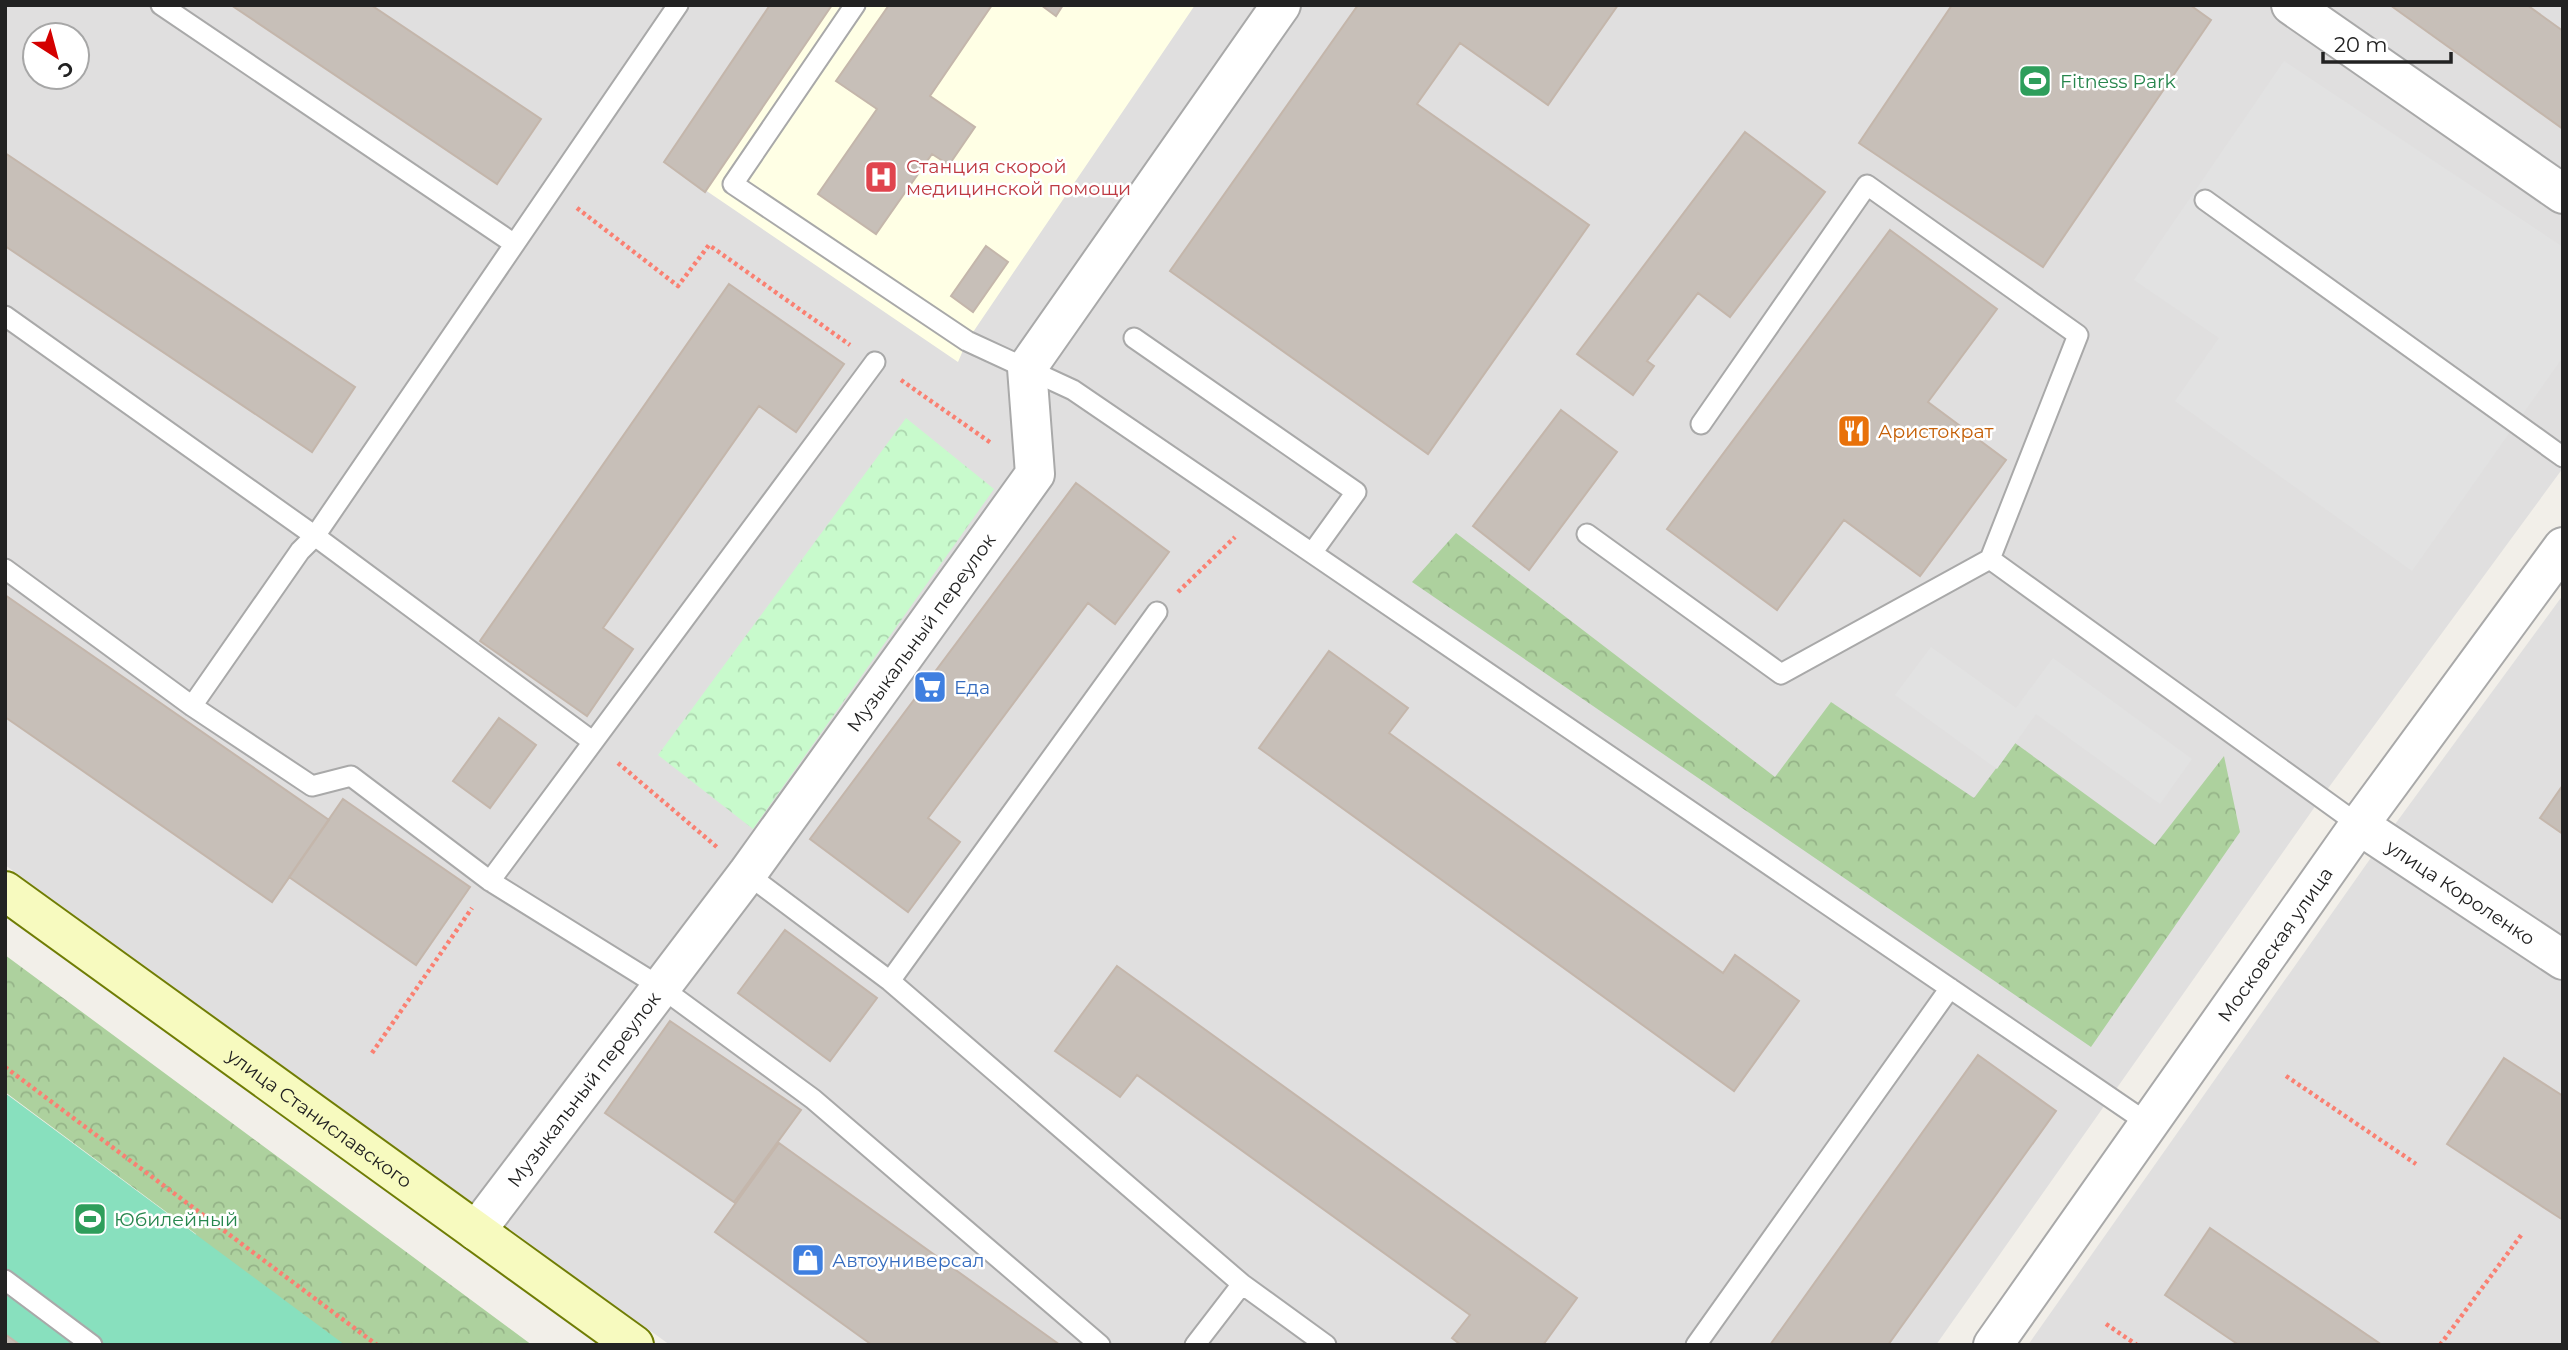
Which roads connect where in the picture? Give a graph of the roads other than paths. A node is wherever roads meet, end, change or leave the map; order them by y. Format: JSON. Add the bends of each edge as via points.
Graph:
{"nodes":[{"id":1,"x":161,"y":5,"type":"edge"},
{"id":2,"x":678,"y":5,"type":"edge"},
{"id":3,"x":855,"y":5,"type":"edge"},
{"id":4,"x":1281,"y":5,"type":"edge"},
{"id":5,"x":2291,"y":5,"type":"edge"},
{"id":6,"x":2563,"y":194,"type":"edge"},
{"id":7,"x":2205,"y":200,"type":"dead end"},
{"id":8,"x":513,"y":243,"type":"junction"},
{"id":9,"x":5,"y":316,"type":"edge"},
{"id":10,"x":1134,"y":338,"type":"dead end"},
{"id":11,"x":875,"y":362,"type":"dead end"},
{"id":12,"x":1027,"y":368,"type":"junction"},
{"id":13,"x":1701,"y":424,"type":"dead end"},
{"id":14,"x":2563,"y":457,"type":"edge"},
{"id":15,"x":1587,"y":534,"type":"dead end"},
{"id":16,"x":315,"y":536,"type":"junction"},
{"id":17,"x":2563,"y":547,"type":"edge"},
{"id":18,"x":1312,"y":553,"type":"junction"},
{"id":19,"x":1990,"y":559,"type":"junction"},
{"id":20,"x":5,"y":569,"type":"edge"},
{"id":21,"x":1157,"y":612,"type":"road end"},
{"id":22,"x":192,"y":706,"type":"junction"},
{"id":23,"x":592,"y":741,"type":"junction"},
{"id":24,"x":2359,"y":825,"type":"junction"},
{"id":25,"x":747,"y":874,"type":"junction"},
{"id":26,"x":490,"y":881,"type":"junction"},
{"id":27,"x":5,"y":891,"type":"edge"},
{"id":28,"x":2563,"y":960,"type":"edge"},
{"id":29,"x":890,"y":981,"type":"junction"},
{"id":30,"x":659,"y":986,"type":"junction"},
{"id":31,"x":1950,"y":988,"type":"junction"},
{"id":32,"x":2149,"y":1124,"type":"junction"},
{"id":33,"x":476,"y":1231,"type":"junction"},
{"id":34,"x":5,"y":1280,"type":"edge"},
{"id":35,"x":1242,"y":1284,"type":"junction"},
{"id":36,"x":92,"y":1345,"type":"edge"},
{"id":37,"x":635,"y":1345,"type":"edge"},
{"id":38,"x":1100,"y":1345,"type":"edge"},
{"id":39,"x":1195,"y":1345,"type":"edge"},
{"id":40,"x":1326,"y":1345,"type":"edge"},
{"id":41,"x":1696,"y":1345,"type":"edge"},
{"id":42,"x":1993,"y":1345,"type":"edge"}],
"edges":[{"from":1,"to":8,"type":"lane"},
{"from":2,"to":8,"type":"lane"},
{"from":3,"to":12,"type":"lane","via":[[733,184],[967,341]]},
{"from":4,"to":12,"type":"street"},
{"from":5,"to":6,"type":"street"},
{"from":7,"to":14,"type":"lane"},
{"from":8,"to":16,"type":"lane"},
{"from":9,"to":16,"type":"lane"},
{"from":10,"to":18,"type":"lane","via":[[1356,492]]},
{"from":11,"to":23,"type":"lane"},
{"from":12,"to":18,"type":"lane","via":[[1073,390]]},
{"from":12,"to":25,"type":"street","name":"Музыкальный переулок","via":[[1035,474]]},
{"from":13,"to":19,"type":"lane","via":[[1867,185],[2078,335]]},
{"from":15,"to":19,"type":"lane","via":[[1781,674]]},
{"from":16,"to":22,"type":"lane"},
{"from":16,"to":23,"type":"lane"},
{"from":17,"to":24,"type":"street","name":"Московская улица"},
{"from":18,"to":31,"type":"lane"},
{"from":19,"to":24,"type":"lane"},
{"from":20,"to":22,"type":"lane"},
{"from":21,"to":29,"type":"lane"},
{"from":22,"to":26,"type":"lane","via":[[312,786],[351,776]]},
{"from":23,"to":26,"type":"lane"},
{"from":24,"to":28,"type":"street","name":"улица Короленко"},
{"from":24,"to":32,"type":"street","name":"Московская улица"},
{"from":25,"to":29,"type":"lane"},
{"from":25,"to":30,"type":"street","name":"Музыкальный переулок"},
{"from":26,"to":30,"type":"lane"},
{"from":27,"to":33,"type":"main road","name":"улица Станиславского"},
{"from":29,"to":35,"type":"lane"},
{"from":30,"to":33,"type":"street","name":"Музыкальный переулок"},
{"from":30,"to":38,"type":"lane","via":[[813,1099]]},
{"from":31,"to":32,"type":"lane"},
{"from":31,"to":41,"type":"lane"},
{"from":32,"to":42,"type":"street","name":"Московская улица"},
{"from":33,"to":37,"type":"main road","name":"улица Станиславского"},
{"from":34,"to":36,"type":"lane"},
{"from":35,"to":39,"type":"lane"},
{"from":35,"to":40,"type":"lane"}]}
